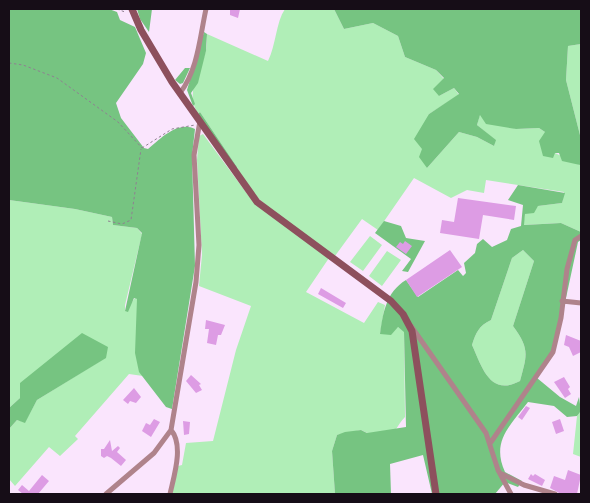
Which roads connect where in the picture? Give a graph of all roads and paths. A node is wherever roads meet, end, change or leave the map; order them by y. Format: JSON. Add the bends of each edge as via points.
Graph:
{"nodes":[{"id":1,"x":117,"y":9,"type":"edge"},
{"id":2,"x":206,"y":9,"type":"edge"},
{"id":3,"x":133,"y":11,"type":"edge"},
{"id":4,"x":9,"y":63,"type":"edge"},
{"id":5,"x":180,"y":93,"type":"junction"},
{"id":6,"x":199,"y":123,"type":"junction"},
{"id":7,"x":142,"y":148,"type":"junction"},
{"id":8,"x":108,"y":221,"type":"dead end"},
{"id":9,"x":581,"y":236,"type":"edge"},
{"id":10,"x":562,"y":301,"type":"junction"},
{"id":11,"x":581,"y":303,"type":"edge"},
{"id":12,"x":410,"y":326,"type":"junction"},
{"id":13,"x":171,"y":430,"type":"junction"},
{"id":14,"x":491,"y":442,"type":"junction"},
{"id":15,"x":500,"y":473,"type":"junction"},
{"id":16,"x":106,"y":494,"type":"edge"},
{"id":17,"x":170,"y":494,"type":"edge"},
{"id":18,"x":436,"y":494,"type":"edge"},
{"id":19,"x":511,"y":494,"type":"edge"},
{"id":20,"x":555,"y":494,"type":"edge"}],
"edges":[{"from":1,"to":3,"type":"path"},
{"from":2,"to":5,"type":"street","via":[[190,78]]},
{"from":3,"to":5,"type":"main road","via":[[141,30]]},
{"from":4,"to":7,"type":"path","via":[[56,78],[118,122]]},
{"from":5,"to":6,"type":"main road"},
{"from":6,"to":7,"type":"path","via":[[172,129]]},
{"from":6,"to":12,"type":"main road","via":[[258,202],[392,301]]},
{"from":6,"to":13,"type":"street","via":[[194,155],[199,245],[196,282]]},
{"from":7,"to":8,"type":"path","via":[[131,220],[122,224]]},
{"from":9,"to":10,"type":"street","via":[[575,240],[570,257]]},
{"from":10,"to":11,"type":"street"},
{"from":10,"to":14,"type":"street","via":[[553,352]]},
{"from":12,"to":14,"type":"street"},
{"from":12,"to":18,"type":"main road"},
{"from":13,"to":16,"type":"street","via":[[154,453]]},
{"from":13,"to":17,"type":"street","via":[[177,439],[177,447]]},
{"from":14,"to":15,"type":"street"},
{"from":15,"to":19,"type":"street"},
{"from":15,"to":20,"type":"street","via":[[524,485]]}]}
